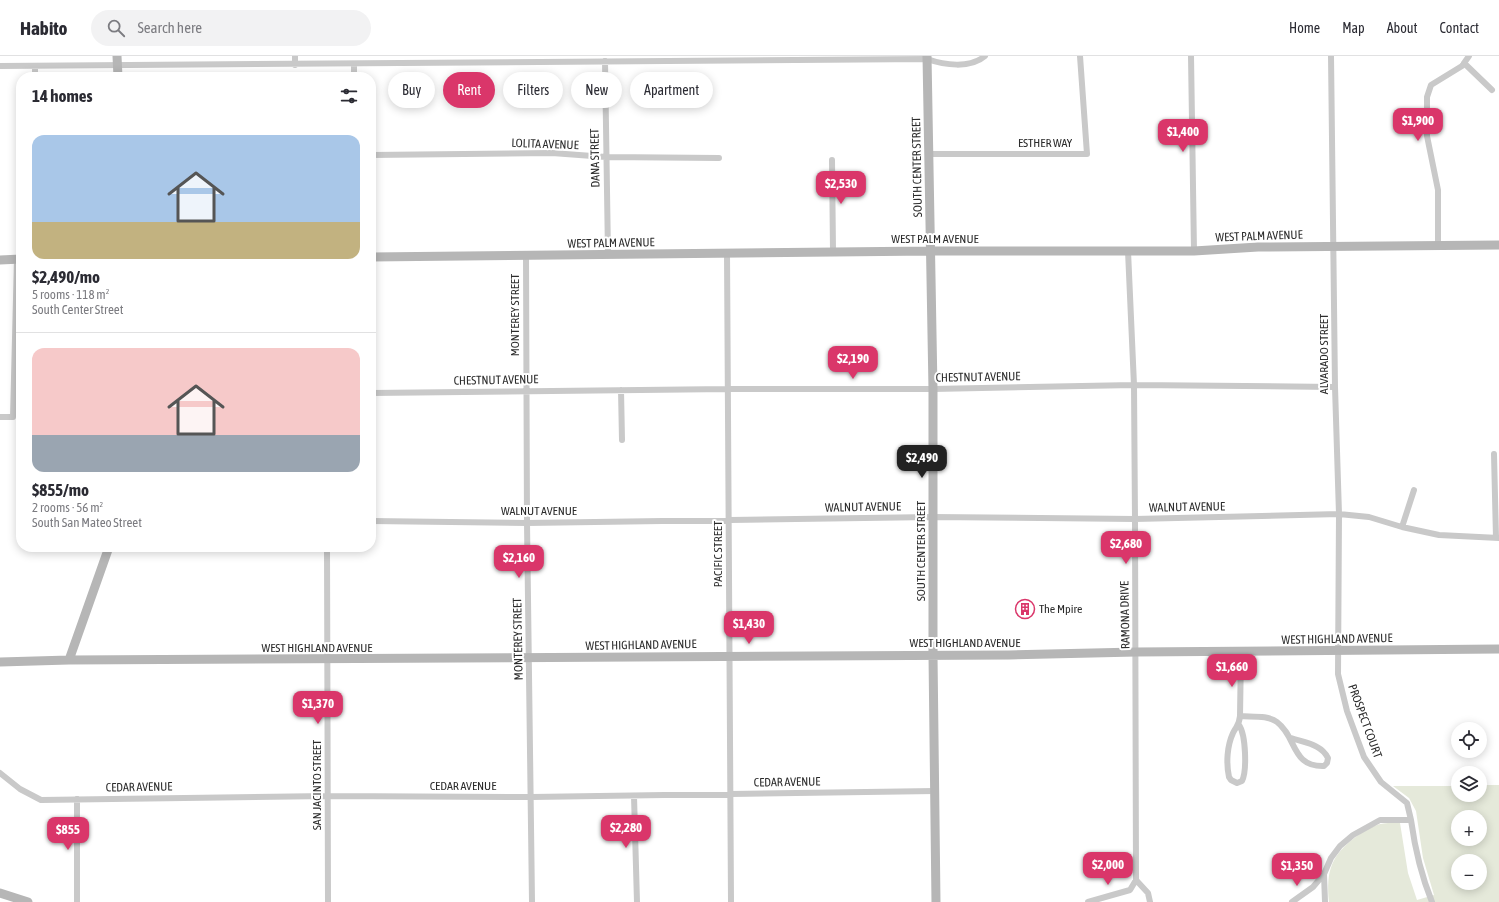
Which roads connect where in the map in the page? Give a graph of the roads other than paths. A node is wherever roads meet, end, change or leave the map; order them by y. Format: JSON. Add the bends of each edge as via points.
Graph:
{"nodes":[{"id":1,"x":295,"y":56,"type":"edge"},
{"id":2,"x":380,"y":56,"type":"edge"},
{"id":3,"x":456,"y":56,"type":"edge"},
{"id":4,"x":985,"y":56,"type":"edge"},
{"id":5,"x":1080,"y":56,"type":"edge"},
{"id":6,"x":1191,"y":56,"type":"edge"},
{"id":7,"x":1331,"y":56,"type":"edge"},
{"id":8,"x":1469,"y":56,"type":"edge"},
{"id":9,"x":676,"y":58,"type":"edge"},
{"id":10,"x":927,"y":58,"type":"edge"},
{"id":11,"x":524,"y":59,"type":"edge"},
{"id":12,"x":117,"y":60,"type":"edge"},
{"id":13,"x":605,"y":61,"type":"junction"},
{"id":14,"x":456,"y":63,"type":"junction"},
{"id":15,"x":1464,"y":63,"type":"junction"},
{"id":16,"x":354,"y":64,"type":"junction"},
{"id":17,"x":380,"y":64,"type":"junction"},
{"id":18,"x":295,"y":65,"type":"junction"},
{"id":19,"x":0,"y":66,"type":"edge"},
{"id":20,"x":35,"y":66,"type":"junction"},
{"id":21,"x":35,"y":72,"type":"edge"},
{"id":22,"x":118,"y":72,"type":"edge"},
{"id":23,"x":354,"y":72,"type":"edge"},
{"id":24,"x":1492,"y":90,"type":"dead end"},
{"id":25,"x":929,"y":154,"type":"junction"},
{"id":26,"x":376,"y":155,"type":"edge"},
{"id":27,"x":606,"y":158,"type":"junction"},
{"id":28,"x":719,"y":158,"type":"dead end"},
{"id":29,"x":832,"y":160,"type":"dead end"},
{"id":30,"x":1499,"y":245,"type":"edge"},
{"id":31,"x":1438,"y":246,"type":"junction"},
{"id":32,"x":1334,"y":247,"type":"junction"},
{"id":33,"x":930,"y":250,"type":"junction"},
{"id":34,"x":1194,"y":250,"type":"junction"},
{"id":35,"x":833,"y":251,"type":"junction"},
{"id":36,"x":1128,"y":251,"type":"junction"},
{"id":37,"x":727,"y":254,"type":"junction"},
{"id":38,"x":608,"y":255,"type":"junction"},
{"id":39,"x":526,"y":256,"type":"junction"},
{"id":40,"x":376,"y":257,"type":"edge"},
{"id":41,"x":16,"y":259,"type":"edge"},
{"id":42,"x":0,"y":260,"type":"edge"},
{"id":43,"x":16,"y":338,"type":"edge"},
{"id":44,"x":1134,"y":385,"type":"junction"},
{"id":45,"x":1335,"y":387,"type":"junction"},
{"id":46,"x":728,"y":388,"type":"junction"},
{"id":47,"x":933,"y":389,"type":"junction"},
{"id":48,"x":526,"y":390,"type":"junction"},
{"id":49,"x":621,"y":390,"type":"junction"},
{"id":50,"x":376,"y":393,"type":"edge"},
{"id":51,"x":0,"y":417,"type":"edge"},
{"id":52,"x":622,"y":440,"type":"dead end"},
{"id":53,"x":1494,"y":454,"type":"dead end"},
{"id":54,"x":1414,"y":490,"type":"dead end"},
{"id":55,"x":1339,"y":514,"type":"junction"},
{"id":56,"x":932,"y":518,"type":"junction"},
{"id":57,"x":1135,"y":519,"type":"junction"},
{"id":58,"x":729,"y":520,"type":"junction"},
{"id":59,"x":376,"y":521,"type":"edge"},
{"id":60,"x":527,"y":523,"type":"junction"},
{"id":61,"x":1402,"y":527,"type":"junction"},
{"id":62,"x":1497,"y":538,"type":"edge"},
{"id":63,"x":107,"y":552,"type":"edge"},
{"id":64,"x":327,"y":552,"type":"edge"},
{"id":65,"x":1499,"y":649,"type":"edge"},
{"id":66,"x":1338,"y":651,"type":"junction"},
{"id":67,"x":1136,"y":652,"type":"junction"},
{"id":68,"x":1241,"y":652,"type":"junction"},
{"id":69,"x":933,"y":655,"type":"junction"},
{"id":70,"x":729,"y":656,"type":"junction"},
{"id":71,"x":529,"y":658,"type":"junction"},
{"id":72,"x":69,"y":660,"type":"junction"},
{"id":73,"x":326,"y":660,"type":"junction"},
{"id":74,"x":0,"y":662,"type":"edge"},
{"id":75,"x":1240,"y":716,"type":"junction"},
{"id":76,"x":1239,"y":725,"type":"junction"},
{"id":77,"x":1291,"y":738,"type":"junction"},
{"id":78,"x":0,"y":773,"type":"edge"},
{"id":79,"x":934,"y":791,"type":"junction"},
{"id":80,"x":730,"y":794,"type":"junction"},
{"id":81,"x":328,"y":796,"type":"junction"},
{"id":82,"x":634,"y":796,"type":"junction"},
{"id":83,"x":532,"y":797,"type":"junction"},
{"id":84,"x":77,"y":799,"type":"junction"},
{"id":85,"x":1411,"y":820,"type":"junction"},
{"id":86,"x":1324,"y":874,"type":"junction"},
{"id":87,"x":1136,"y":880,"type":"junction"},
{"id":88,"x":0,"y":893,"type":"edge"},
{"id":89,"x":28,"y":902,"type":"edge"},
{"id":90,"x":77,"y":902,"type":"edge"},
{"id":91,"x":328,"y":902,"type":"edge"},
{"id":92,"x":532,"y":902,"type":"edge"},
{"id":93,"x":637,"y":902,"type":"edge"},
{"id":94,"x":731,"y":902,"type":"edge"},
{"id":95,"x":936,"y":902,"type":"edge"},
{"id":96,"x":1088,"y":902,"type":"edge"},
{"id":97,"x":1150,"y":902,"type":"edge"},
{"id":98,"x":1292,"y":902,"type":"edge"},
{"id":99,"x":1325,"y":902,"type":"edge"},
{"id":100,"x":1432,"y":902,"type":"edge"}],
"edges":[{"from":1,"to":18,"type":"street"},
{"from":2,"to":17,"type":"street"},
{"from":3,"to":14,"type":"street"},
{"from":4,"to":10,"type":"street","via":[[961,64],[947,64]]},
{"from":5,"to":25,"type":"street","name":"ESTHER WAY","via":[[1087,154]]},
{"from":6,"to":34,"type":"street"},
{"from":7,"to":32,"type":"street","name":"ALVARADO STREET"},
{"from":8,"to":15,"type":"street"},
{"from":9,"to":10,"type":"street"},
{"from":9,"to":13,"type":"street"},
{"from":10,"to":25,"type":"street","name":"SOUTH CENTER STREET"},
{"from":11,"to":13,"type":"street"},
{"from":11,"to":14,"type":"street"},
{"from":12,"to":18,"type":"street"},
{"from":12,"to":20,"type":"street"},
{"from":12,"to":22,"type":"street"},
{"from":13,"to":27,"type":"street","name":"DANA STREET"},
{"from":14,"to":17,"type":"street"},
{"from":15,"to":24,"type":"street"},
{"from":15,"to":31,"type":"street","via":[[1452,73],[1434,82],[1427,96],[1426,136],[1438,190]]},
{"from":16,"to":17,"type":"street"},
{"from":16,"to":18,"type":"street"},
{"from":16,"to":23,"type":"street"},
{"from":19,"to":20,"type":"street"},
{"from":20,"to":21,"type":"street"},
{"from":25,"to":33,"type":"street","name":"SOUTH CENTER STREET"},
{"from":26,"to":27,"type":"street","name":"LOLITA AVENUE","via":[[552,153]]},
{"from":27,"to":28,"type":"street","name":"LOLITA AVENUE"},
{"from":27,"to":38,"type":"street","name":"DANA STREET"},
{"from":29,"to":35,"type":"street"},
{"from":30,"to":31,"type":"street","name":"WEST PALM AVENUE"},
{"from":31,"to":32,"type":"street","name":"WEST PALM AVENUE"},
{"from":32,"to":34,"type":"street","name":"WEST PALM AVENUE"},
{"from":32,"to":45,"type":"street","name":"ALVARADO STREET"},
{"from":33,"to":35,"type":"street","name":"WEST PALM AVENUE"},
{"from":33,"to":36,"type":"street","name":"WEST PALM AVENUE"},
{"from":33,"to":47,"type":"street","name":"SOUTH CENTER STREET"},
{"from":34,"to":36,"type":"street","name":"WEST PALM AVENUE"},
{"from":35,"to":37,"type":"street","name":"WEST PALM AVENUE"},
{"from":36,"to":44,"type":"street","name":"RAMONA DRIVE"},
{"from":37,"to":38,"type":"street","name":"WEST PALM AVENUE"},
{"from":37,"to":46,"type":"street","name":"PACIFIC STREET"},
{"from":38,"to":39,"type":"street","name":"WEST PALM AVENUE"},
{"from":39,"to":40,"type":"street","name":"WEST PALM AVENUE"},
{"from":39,"to":48,"type":"street","name":"MONTEREY STREET"},
{"from":41,"to":42,"type":"street"},
{"from":43,"to":51,"type":"street","via":[[13,417]]},
{"from":44,"to":45,"type":"street","name":"CHESTNUT AVENUE"},
{"from":44,"to":47,"type":"street","name":"CHESTNUT AVENUE"},
{"from":44,"to":57,"type":"street","name":"RAMONA DRIVE"},
{"from":45,"to":55,"type":"street","name":"ALVARADO STREET"},
{"from":46,"to":47,"type":"street","name":"CHESTNUT AVENUE"},
{"from":46,"to":49,"type":"street","name":"CHESTNUT AVENUE"},
{"from":46,"to":58,"type":"street","name":"PACIFIC STREET"},
{"from":47,"to":56,"type":"street","name":"SOUTH CENTER STREET"},
{"from":48,"to":49,"type":"street","name":"CHESTNUT AVENUE"},
{"from":48,"to":50,"type":"street","name":"CHESTNUT AVENUE"},
{"from":48,"to":60,"type":"street","name":"MONTEREY STREET"},
{"from":49,"to":52,"type":"street"},
{"from":53,"to":62,"type":"street"},
{"from":54,"to":61,"type":"street"},
{"from":55,"to":57,"type":"street","name":"WALNUT AVENUE"},
{"from":55,"to":61,"type":"street","name":"WALNUT AVENUE","via":[[1369,517]]},
{"from":55,"to":66,"type":"street","name":"ALVARADO STREET"},
{"from":56,"to":57,"type":"street","name":"WALNUT AVENUE"},
{"from":56,"to":58,"type":"street","name":"WALNUT AVENUE"},
{"from":56,"to":69,"type":"street","name":"SOUTH CENTER STREET"},
{"from":57,"to":67,"type":"street","name":"RAMONA DRIVE"},
{"from":58,"to":60,"type":"street","name":"WALNUT AVENUE"},
{"from":58,"to":70,"type":"street","name":"PACIFIC STREET"},
{"from":59,"to":60,"type":"street","name":"WALNUT AVENUE"},
{"from":60,"to":71,"type":"street","name":"MONTEREY STREET"},
{"from":61,"to":62,"type":"street","name":"WALNUT AVENUE","via":[[1439,534]]},
{"from":63,"to":72,"type":"street"},
{"from":64,"to":73,"type":"street","name":"SAN JACINTO STREET"},
{"from":65,"to":66,"type":"street","name":"WEST HIGHLAND AVENUE"},
{"from":66,"to":68,"type":"street","name":"WEST HIGHLAND AVENUE"},
{"from":66,"to":85,"type":"street","name":"PROSPECT COURT","via":[[1340,683],[1364,757],[1381,782],[1407,803]]},
{"from":67,"to":68,"type":"street","name":"WEST HIGHLAND AVENUE"},
{"from":67,"to":69,"type":"street","name":"WEST HIGHLAND AVENUE"},
{"from":67,"to":87,"type":"street","name":"RAMONA DRIVE"},
{"from":68,"to":75,"type":"street"},
{"from":69,"to":70,"type":"street","name":"WEST HIGHLAND AVENUE"},
{"from":69,"to":79,"type":"street","name":"SOUTH CENTER STREET"},
{"from":70,"to":71,"type":"street","name":"WEST HIGHLAND AVENUE"},
{"from":70,"to":80,"type":"street","name":"PACIFIC STREET"},
{"from":71,"to":73,"type":"street","name":"WEST HIGHLAND AVENUE"},
{"from":71,"to":83,"type":"street","name":"MONTEREY STREET"},
{"from":72,"to":73,"type":"street","name":"WEST HIGHLAND AVENUE"},
{"from":72,"to":74,"type":"street","name":"WEST HIGHLAND AVENUE"},
{"from":73,"to":81,"type":"street","name":"SAN JACINTO STREET"},
{"from":75,"to":76,"type":"street"},
{"from":75,"to":77,"type":"street","via":[[1267,718],[1277,722]]},
{"from":76,"to":76,"type":"street","via":[[1233,733],[1228,749],[1229,777],[1237,783],[1242,781],[1244,775],[1244,736]]},
{"from":77,"to":77,"type":"street","via":[[1300,758],[1318,766],[1327,763],[1328,758],[1321,749]]},
{"from":78,"to":84,"type":"street","name":"CEDAR AVENUE","via":[[20,789],[41,800]]},
{"from":79,"to":80,"type":"street","name":"CEDAR AVENUE"},
{"from":79,"to":95,"type":"street","name":"SOUTH CENTER STREET"},
{"from":80,"to":82,"type":"street","name":"CEDAR AVENUE"},
{"from":80,"to":94,"type":"street","name":"PACIFIC STREET"},
{"from":81,"to":83,"type":"street","name":"CEDAR AVENUE"},
{"from":81,"to":84,"type":"street","name":"CEDAR AVENUE"},
{"from":81,"to":91,"type":"street","name":"SAN JACINTO STREET"},
{"from":82,"to":83,"type":"street","name":"CEDAR AVENUE"},
{"from":82,"to":93,"type":"street"},
{"from":83,"to":92,"type":"street","name":"MONTEREY STREET"},
{"from":84,"to":90,"type":"street"},
{"from":85,"to":86,"type":"street","via":[[1380,820],[1353,835],[1331,858]]},
{"from":85,"to":100,"type":"street","name":"PROSPECT COURT","via":[[1421,876]]},
{"from":86,"to":98,"type":"street","via":[[1313,887]]},
{"from":86,"to":99,"type":"street"},
{"from":87,"to":96,"type":"street","via":[[1130,890]]},
{"from":87,"to":97,"type":"street","via":[[1148,893]]},
{"from":88,"to":89,"type":"street"}]}
